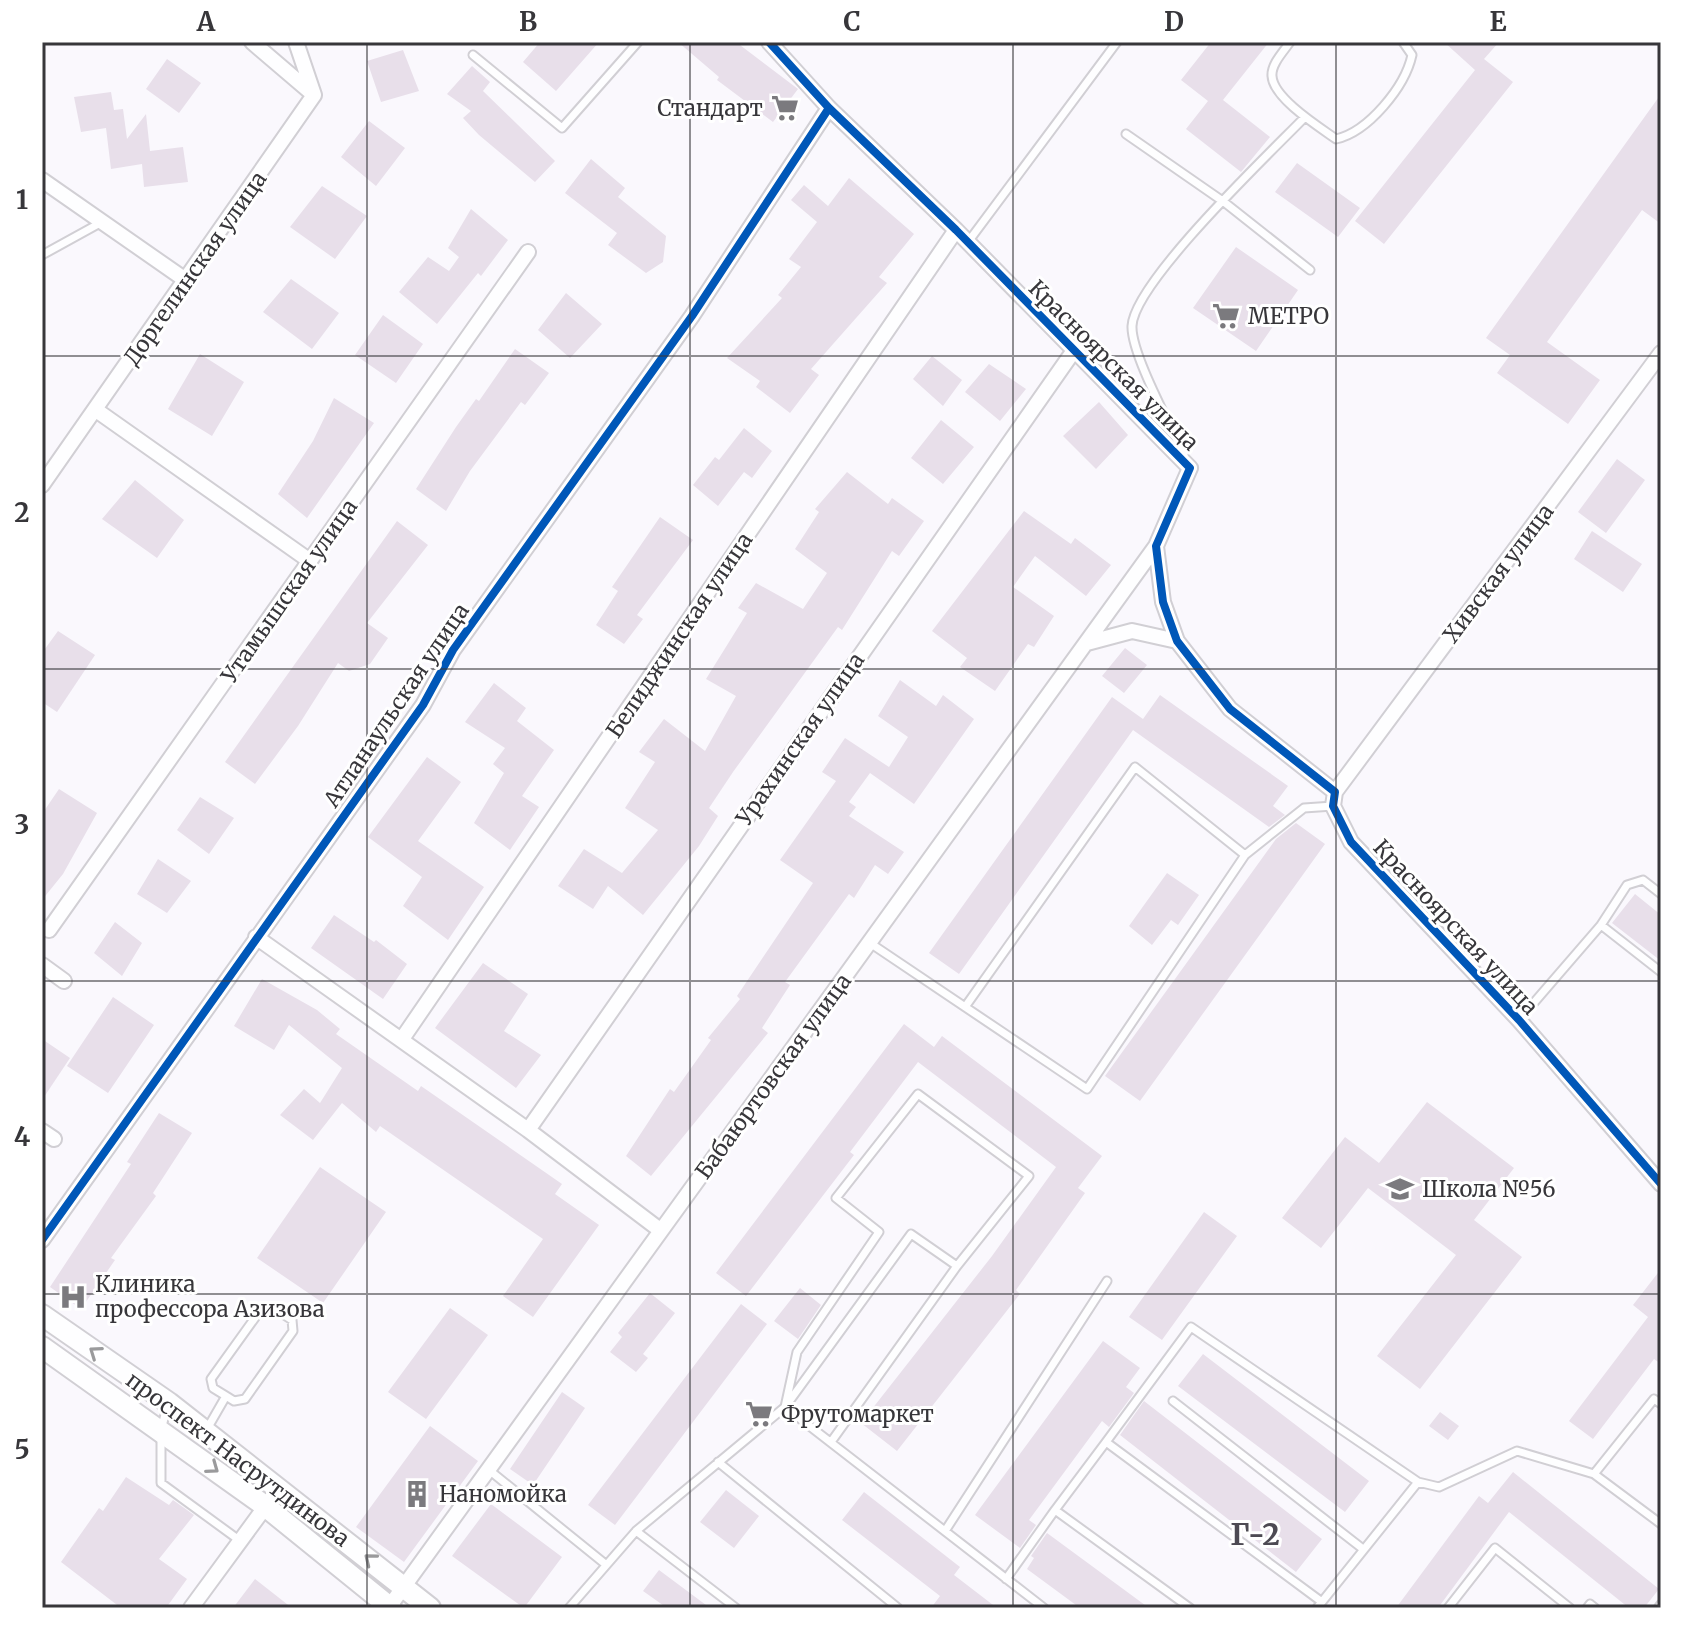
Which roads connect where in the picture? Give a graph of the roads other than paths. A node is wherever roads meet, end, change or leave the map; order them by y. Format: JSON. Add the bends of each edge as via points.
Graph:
{"nodes":[{"id":1,"x":252,"y":42,"type":"edge"},
{"id":2,"x":296,"y":42,"type":"edge"},
{"id":3,"x":638,"y":42,"type":"edge"},
{"id":4,"x":769,"y":42,"type":"edge"},
{"id":5,"x":1117,"y":42,"type":"edge"},
{"id":6,"x":1290,"y":42,"type":"edge"},
{"id":7,"x":1403,"y":42,"type":"edge"},
{"id":8,"x":473,"y":55,"type":"dead end"},
{"id":9,"x":314,"y":95,"type":"junction"},
{"id":10,"x":829,"y":108,"type":"junction"},
{"id":11,"x":1305,"y":117,"type":"junction"},
{"id":12,"x":1126,"y":134,"type":"dead end"},
{"id":13,"x":42,"y":180,"type":"edge"},
{"id":14,"x":1224,"y":202,"type":"junction"},
{"id":15,"x":102,"y":222,"type":"junction"},
{"id":16,"x":956,"y":230,"type":"junction"},
{"id":17,"x":968,"y":242,"type":"junction"},
{"id":18,"x":528,"y":252,"type":"dead end"},
{"id":19,"x":42,"y":255,"type":"edge"},
{"id":20,"x":1310,"y":270,"type":"dead end"},
{"id":21,"x":187,"y":281,"type":"junction"},
{"id":22,"x":1075,"y":349,"type":"junction"},
{"id":23,"x":1661,"y":353,"type":"edge"},
{"id":24,"x":96,"y":410,"type":"junction"},
{"id":25,"x":1190,"y":468,"type":"junction"},
{"id":26,"x":42,"y":485,"type":"edge"},
{"id":27,"x":1156,"y":546,"type":"junction"},
{"id":28,"x":310,"y":561,"type":"junction"},
{"id":29,"x":1177,"y":641,"type":"junction"},
{"id":30,"x":1087,"y":643,"type":"junction"},
{"id":31,"x":1334,"y":799,"type":"junction"},
{"id":32,"x":1245,"y":855,"type":"junction"},
{"id":33,"x":1661,"y":894,"type":"edge"},
{"id":34,"x":1601,"y":925,"type":"junction"},
{"id":35,"x":49,"y":930,"type":"dead end"},
{"id":36,"x":256,"y":937,"type":"junction"},
{"id":37,"x":870,"y":943,"type":"junction"},
{"id":38,"x":42,"y":965,"type":"edge"},
{"id":39,"x":1661,"y":972,"type":"edge"},
{"id":40,"x":64,"y":981,"type":"dead end"},
{"id":41,"x":965,"y":1007,"type":"junction"},
{"id":42,"x":1519,"y":1020,"type":"junction"},
{"id":43,"x":402,"y":1039,"type":"junction"},
{"id":44,"x":528,"y":1130,"type":"junction"},
{"id":45,"x":1661,"y":1184,"type":"edge"},
{"id":46,"x":660,"y":1230,"type":"junction"},
{"id":47,"x":42,"y":1240,"type":"edge"},
{"id":48,"x":957,"y":1266,"type":"junction"},
{"id":49,"x":1107,"y":1281,"type":"dead end"},
{"id":50,"x":42,"y":1315,"type":"edge"},
{"id":51,"x":42,"y":1347,"type":"edge"},
{"id":52,"x":226,"y":1396,"type":"junction"},
{"id":53,"x":1173,"y":1401,"type":"dead end"},
{"id":54,"x":169,"y":1403,"type":"junction"},
{"id":55,"x":1661,"y":1404,"type":"edge"},
{"id":56,"x":785,"y":1407,"type":"junction"},
{"id":57,"x":161,"y":1430,"type":"junction"},
{"id":58,"x":205,"y":1431,"type":"junction"},
{"id":59,"x":831,"y":1442,"type":"junction"},
{"id":60,"x":1106,"y":1442,"type":"junction"},
{"id":61,"x":718,"y":1462,"type":"junction"},
{"id":62,"x":489,"y":1470,"type":"junction"},
{"id":63,"x":1594,"y":1474,"type":"junction"},
{"id":64,"x":1418,"y":1482,"type":"junction"},
{"id":65,"x":279,"y":1488,"type":"junction"},
{"id":66,"x":265,"y":1506,"type":"junction"},
{"id":67,"x":1055,"y":1510,"type":"junction"},
{"id":68,"x":1661,"y":1524,"type":"edge"},
{"id":69,"x":636,"y":1531,"type":"junction"},
{"id":70,"x":945,"y":1531,"type":"junction"},
{"id":71,"x":239,"y":1540,"type":"junction"},
{"id":72,"x":1363,"y":1549,"type":"junction"},
{"id":73,"x":604,"y":1563,"type":"junction"},
{"id":74,"x":1006,"y":1579,"type":"junction"},
{"id":75,"x":406,"y":1588,"type":"junction"},
{"id":76,"x":1319,"y":1605,"type":"edge"},
{"id":77,"x":390,"y":1607,"type":"edge"},
{"id":78,"x":191,"y":1608,"type":"edge"},
{"id":79,"x":430,"y":1608,"type":"edge"},
{"id":80,"x":569,"y":1608,"type":"edge"},
{"id":81,"x":736,"y":1608,"type":"edge"},
{"id":82,"x":898,"y":1608,"type":"edge"},
{"id":83,"x":1044,"y":1608,"type":"edge"},
{"id":84,"x":1190,"y":1608,"type":"edge"},
{"id":85,"x":1448,"y":1608,"type":"edge"},
{"id":86,"x":1570,"y":1608,"type":"edge"},
{"id":87,"x":1587,"y":1608,"type":"edge"},
{"id":88,"x":1595,"y":1608,"type":"edge"}],
"edges":[{"from":1,"to":9,"type":"street"},
{"from":2,"to":9,"type":"street"},
{"from":3,"to":8,"type":"lane","via":[[562,128]]},
{"from":4,"to":10,"type":"street","name":"Красноярская улица"},
{"from":5,"to":17,"type":"lane"},
{"from":6,"to":11,"type":"lane","via":[[1271,77]]},
{"from":7,"to":11,"type":"lane","via":[[1412,55],[1409,71],[1365,126],[1336,139]]},
{"from":9,"to":21,"type":"street","name":"Доргелинская улица"},
{"from":10,"to":16,"type":"street","name":"Красноярская улица"},
{"from":10,"to":36,"type":"street","name":"Атланаульская улица","via":[[692,316]]},
{"from":11,"to":14,"type":"lane"},
{"from":12,"to":14,"type":"lane"},
{"from":13,"to":15,"type":"street"},
{"from":14,"to":20,"type":"lane"},
{"from":14,"to":25,"type":"lane","via":[[1138,302],[1132,325],[1135,345]]},
{"from":15,"to":19,"type":"lane"},
{"from":15,"to":21,"type":"street"},
{"from":16,"to":17,"type":"street","name":"Красноярская улица"},
{"from":16,"to":43,"type":"street","name":"Белиджинская улица"},
{"from":17,"to":22,"type":"street","name":"Красноярская улица"},
{"from":18,"to":28,"type":"street","name":"Утамышская улица"},
{"from":21,"to":24,"type":"street","name":"Доргелинская улица"},
{"from":22,"to":25,"type":"street","name":"Красноярская улица"},
{"from":22,"to":44,"type":"street","name":"Урахинская улица"},
{"from":23,"to":31,"type":"street","name":"Хивская улица"},
{"from":24,"to":26,"type":"street","name":"Доргелинская улица"},
{"from":24,"to":28,"type":"street"},
{"from":25,"to":27,"type":"street","name":"Красноярская улица"},
{"from":27,"to":29,"type":"street","name":"Красноярская улица","via":[[1163,602]]},
{"from":27,"to":30,"type":"street","name":"Бабаюртовская улица"},
{"from":28,"to":35,"type":"street","name":"Утамышская улица"},
{"from":29,"to":30,"type":"street","via":[[1132,631]]},
{"from":29,"to":31,"type":"street","name":"Красноярская улица","via":[[1230,709]]},
{"from":30,"to":37,"type":"street","name":"Бабаюртовская улица"},
{"from":31,"to":32,"type":"lane","via":[[1304,808]]},
{"from":31,"to":42,"type":"street","name":"Красноярская улица","via":[[1351,842]]},
{"from":32,"to":41,"type":"lane","via":[[1087,1089]]},
{"from":32,"to":41,"type":"lane","via":[[1135,767]]},
{"from":33,"to":34,"type":"lane","via":[[1635,880]]},
{"from":34,"to":39,"type":"lane"},
{"from":34,"to":42,"type":"lane"},
{"from":36,"to":43,"type":"street"},
{"from":36,"to":47,"type":"street","name":"Атланаульская улица"},
{"from":37,"to":41,"type":"lane"},
{"from":37,"to":46,"type":"street","name":"Бабаюртовская улица"},
{"from":38,"to":40,"type":"street"},
{"from":42,"to":45,"type":"street","name":"Красноярская улица"},
{"from":43,"to":44,"type":"street"},
{"from":44,"to":46,"type":"street"},
{"from":46,"to":62,"type":"street","name":"Бабаюртовская улица"},
{"from":48,"to":56,"type":"lane","via":[[911,1234]]},
{"from":48,"to":56,"type":"lane","via":[[1029,1176],[918,1094],[836,1198],[879,1232],[797,1352]]},
{"from":48,"to":59,"type":"lane"},
{"from":49,"to":70,"type":"lane"},
{"from":54,"to":50,"type":"main road","name":"проспект Насрутдинова","one_way":true},
{"from":51,"to":57,"type":"main road","name":"проспект Насрутдинова"},
{"from":52,"to":52,"type":"lane","via":[[245,1399],[293,1331],[292,1320],[272,1307],[262,1308],[211,1379],[213,1388]]},
{"from":52,"to":58,"type":"lane"},
{"from":53,"to":72,"type":"lane"},
{"from":54,"to":57,"type":"lane"},
{"from":54,"to":58,"type":"main road","name":"проспект Насрутдинова"},
{"from":55,"to":63,"type":"lane","via":[[1654,1399]]},
{"from":56,"to":59,"type":"lane"},
{"from":56,"to":61,"type":"lane"},
{"from":57,"to":66,"type":"main road","name":"проспект Насрутдинова","one_way":true},
{"from":57,"to":71,"type":"lane","via":[[161,1483]]},
{"from":58,"to":65,"type":"main road","name":"проспект Насрутдинова"},
{"from":59,"to":70,"type":"lane"},
{"from":60,"to":64,"type":"lane","via":[[1191,1327]]},
{"from":60,"to":67,"type":"lane"},
{"from":60,"to":76,"type":"lane"},
{"from":61,"to":69,"type":"lane"},
{"from":61,"to":82,"type":"lane"},
{"from":62,"to":73,"type":"lane"},
{"from":62,"to":75,"type":"street","name":"Бабаюртовская улица"},
{"from":63,"to":64,"type":"lane","via":[[1517,1451],[1439,1487]]},
{"from":63,"to":68,"type":"lane"},
{"from":64,"to":72,"type":"lane"},
{"from":65,"to":66,"type":"street"},
{"from":75,"to":65,"type":"main road","name":"проспект Насрутдинова","one_way":true},
{"from":66,"to":71,"type":"street"},
{"from":66,"to":77,"type":"main road","name":"проспект Насрутдинова"},
{"from":67,"to":74,"type":"lane"},
{"from":67,"to":84,"type":"lane"},
{"from":69,"to":73,"type":"lane"},
{"from":69,"to":81,"type":"lane"},
{"from":70,"to":74,"type":"lane"},
{"from":71,"to":78,"type":"street"},
{"from":72,"to":76,"type":"lane"},
{"from":73,"to":80,"type":"lane"},
{"from":74,"to":83,"type":"lane"},
{"from":75,"to":77,"type":"street","name":"Бабаюртовская улица"},
{"from":75,"to":79,"type":"main road","name":"проспект Насрутдинова"},
{"from":85,"to":86,"type":"lane","via":[[1495,1548]]},
{"from":87,"to":88,"type":"lane"}]}
